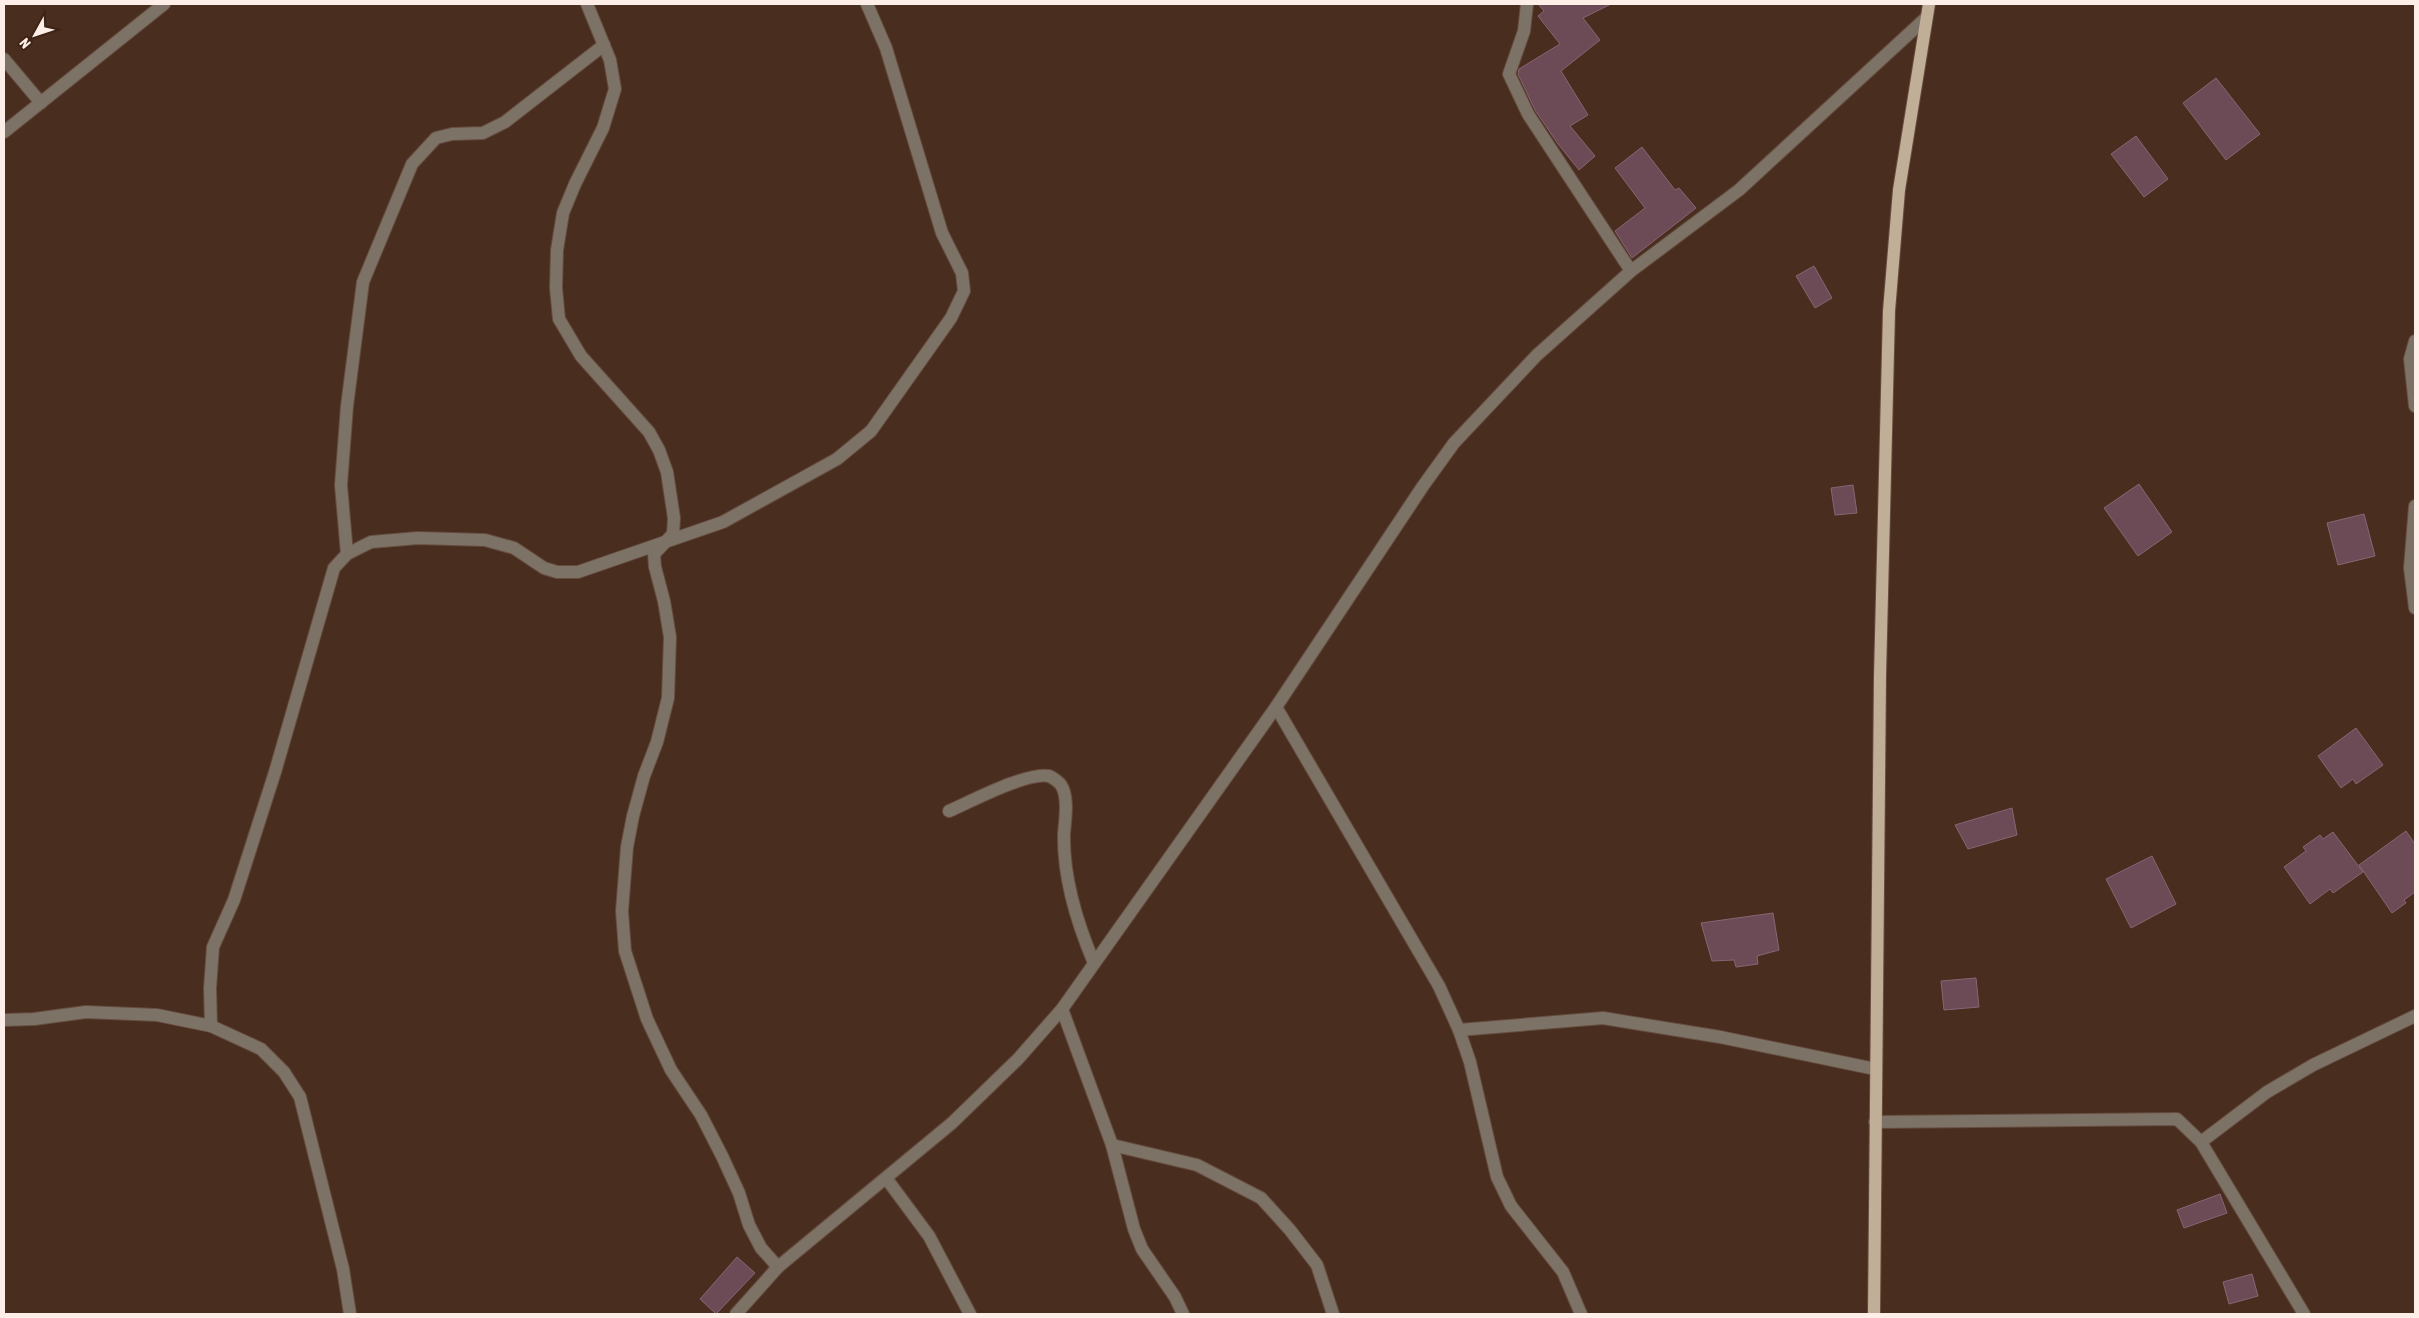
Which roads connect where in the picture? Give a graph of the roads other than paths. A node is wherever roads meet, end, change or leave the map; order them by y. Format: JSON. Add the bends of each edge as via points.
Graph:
{"nodes":[{"id":1,"x":164,"y":4,"type":"edge"},
{"id":2,"x":587,"y":4,"type":"edge"},
{"id":3,"x":867,"y":4,"type":"edge"},
{"id":4,"x":1527,"y":4,"type":"edge"},
{"id":5,"x":1929,"y":4,"type":"edge"},
{"id":6,"x":1926,"y":18,"type":"junction"},
{"id":7,"x":604,"y":45,"type":"junction"},
{"id":8,"x":4,"y":59,"type":"edge"},
{"id":9,"x":41,"y":103,"type":"junction"},
{"id":10,"x":4,"y":132,"type":"edge"},
{"id":11,"x":1631,"y":271,"type":"junction"},
{"id":12,"x":2415,"y":341,"type":"edge"},
{"id":13,"x":2415,"y":406,"type":"edge"},
{"id":14,"x":2415,"y":506,"type":"edge"},
{"id":15,"x":662,"y":545,"type":"junction"},
{"id":16,"x":347,"y":554,"type":"junction"},
{"id":17,"x":2415,"y":608,"type":"edge"},
{"id":18,"x":1276,"y":707,"type":"junction"},
{"id":19,"x":949,"y":811,"type":"dead end"},
{"id":20,"x":1094,"y":963,"type":"junction"},
{"id":21,"x":1062,"y":1009,"type":"junction"},
{"id":22,"x":2415,"y":1016,"type":"edge"},
{"id":23,"x":4,"y":1020,"type":"edge"},
{"id":24,"x":211,"y":1026,"type":"junction"},
{"id":25,"x":1459,"y":1030,"type":"junction"},
{"id":26,"x":1875,"y":1069,"type":"junction"},
{"id":27,"x":1875,"y":1122,"type":"junction"},
{"id":28,"x":2201,"y":1142,"type":"junction"},
{"id":29,"x":1112,"y":1145,"type":"junction"},
{"id":30,"x":886,"y":1178,"type":"junction"},
{"id":31,"x":778,"y":1267,"type":"junction"},
{"id":32,"x":350,"y":1314,"type":"edge"},
{"id":33,"x":736,"y":1314,"type":"edge"},
{"id":34,"x":970,"y":1314,"type":"edge"},
{"id":35,"x":1183,"y":1314,"type":"edge"},
{"id":36,"x":1333,"y":1314,"type":"edge"},
{"id":37,"x":1581,"y":1314,"type":"edge"},
{"id":38,"x":1874,"y":1314,"type":"edge"},
{"id":39,"x":2304,"y":1314,"type":"edge"}],
"edges":[{"from":1,"to":9,"type":"street"},
{"from":2,"to":7,"type":"street"},
{"from":3,"to":15,"type":"street","via":[[886,48],[942,233],[962,273],[964,291],[952,318],[871,431],[844,453],[723,522]]},
{"from":4,"to":11,"type":"street","via":[[1524,31],[1509,74],[1528,114]]},
{"from":5,"to":6,"type":"main road"},
{"from":6,"to":11,"type":"street","via":[[1739,190]]},
{"from":6,"to":26,"type":"main road","via":[[1898,190],[1889,311],[1883,500]]},
{"from":7,"to":15,"type":"street","via":[[615,89],[603,128],[563,213],[556,278],[558,312],[559,320],[581,356],[649,432],[659,450],[667,472],[674,518],[673,534]]},
{"from":7,"to":16,"type":"street","via":[[505,122],[483,133],[436,138],[412,164],[363,282],[347,406],[341,485]]},
{"from":8,"to":9,"type":"street"},
{"from":9,"to":10,"type":"street"},
{"from":11,"to":18,"type":"street","via":[[1536,355],[1454,443]]},
{"from":12,"to":13,"type":"street","via":[[2410,359]]},
{"from":14,"to":17,"type":"street","via":[[2410,568]]},
{"from":15,"to":16,"type":"street","via":[[578,572],[544,568],[514,548],[486,540],[418,538],[371,542]]},
{"from":15,"to":31,"type":"street","via":[[654,554],[670,637],[668,698],[627,846],[622,911],[625,951],[647,1019],[671,1070],[701,1115],[722,1156],[761,1248]]},
{"from":16,"to":24,"type":"street","via":[[334,568],[275,772],[234,900],[213,947]]},
{"from":18,"to":20,"type":"street"},
{"from":18,"to":25,"type":"street","via":[[1439,986]]},
{"from":19,"to":20,"type":"street","via":[[1032,775],[1051,776],[1061,785],[1065,802],[1066,866],[1078,925]]},
{"from":20,"to":21,"type":"street"},
{"from":21,"to":29,"type":"street"},
{"from":21,"to":30,"type":"street","via":[[1018,1059],[952,1123]]},
{"from":22,"to":28,"type":"street","via":[[2275,1087]]},
{"from":23,"to":24,"type":"street","via":[[34,1020],[86,1012],[157,1015]]},
{"from":24,"to":32,"type":"street","via":[[261,1049],[284,1072],[300,1097],[344,1269]]},
{"from":25,"to":26,"type":"street","via":[[1603,1018],[1720,1037]]},
{"from":25,"to":37,"type":"street","via":[[1470,1062],[1497,1177],[1511,1206],[1563,1272]]},
{"from":26,"to":27,"type":"main road"},
{"from":27,"to":28,"type":"street","via":[[2178,1119]]},
{"from":27,"to":38,"type":"main road"},
{"from":28,"to":39,"type":"street"},
{"from":29,"to":35,"type":"street","via":[[1134,1229]]},
{"from":29,"to":36,"type":"street","via":[[1197,1165],[1260,1198],[1317,1265]]},
{"from":30,"to":31,"type":"street"},
{"from":30,"to":34,"type":"street","via":[[929,1236]]},
{"from":31,"to":33,"type":"street"}]}
